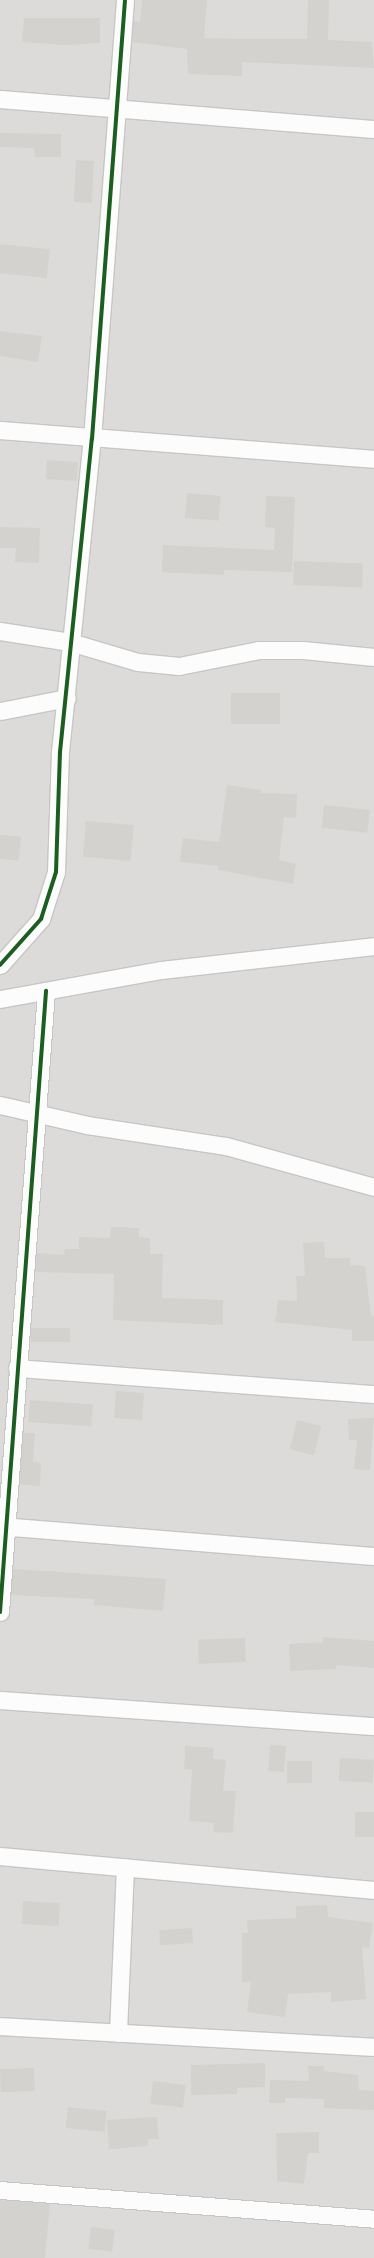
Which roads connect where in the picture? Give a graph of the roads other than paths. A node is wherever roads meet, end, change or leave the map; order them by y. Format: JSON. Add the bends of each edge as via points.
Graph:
{"nodes":[{"id":1,"x":126,"y":0,"type":"edge"},
{"id":2,"x":0,"y":99,"type":"edge"},
{"id":3,"x":120,"y":108,"type":"junction"},
{"id":4,"x":374,"y":129,"type":"edge"},
{"id":5,"x":0,"y":430,"type":"edge"},
{"id":6,"x":92,"y":439,"type":"junction"},
{"id":7,"x":374,"y":460,"type":"edge"},
{"id":8,"x":0,"y":631,"type":"edge"},
{"id":9,"x":70,"y":642,"type":"junction"},
{"id":10,"x":374,"y":657,"type":"edge"},
{"id":11,"x":67,"y":698,"type":"junction"},
{"id":12,"x":0,"y":711,"type":"edge"},
{"id":13,"x":374,"y":946,"type":"edge"},
{"id":14,"x":0,"y":965,"type":"edge"},
{"id":15,"x":46,"y":991,"type":"junction"},
{"id":16,"x":0,"y":999,"type":"edge"},
{"id":17,"x":0,"y":1105,"type":"edge"},
{"id":18,"x":37,"y":1116,"type":"junction"},
{"id":19,"x":374,"y":1187,"type":"edge"},
{"id":20,"x":17,"y":1368,"type":"junction"},
{"id":21,"x":374,"y":1394,"type":"edge"},
{"id":22,"x":3,"y":1526,"type":"edge"},
{"id":23,"x":374,"y":1556,"type":"edge"},
{"id":24,"x":0,"y":1612,"type":"edge"},
{"id":25,"x":0,"y":1700,"type":"edge"},
{"id":26,"x":374,"y":1726,"type":"edge"},
{"id":27,"x":0,"y":1856,"type":"edge"},
{"id":28,"x":125,"y":1868,"type":"junction"},
{"id":29,"x":374,"y":1890,"type":"edge"},
{"id":30,"x":0,"y":2026,"type":"edge"},
{"id":31,"x":118,"y":2033,"type":"junction"},
{"id":32,"x":374,"y":2047,"type":"edge"},
{"id":33,"x":0,"y":2190,"type":"edge"},
{"id":34,"x":374,"y":2219,"type":"edge"}],
"edges":[{"from":1,"to":3,"type":"street"},
{"from":2,"to":3,"type":"street"},
{"from":3,"to":4,"type":"street"},
{"from":3,"to":6,"type":"street"},
{"from":5,"to":6,"type":"street"},
{"from":6,"to":7,"type":"street"},
{"from":6,"to":9,"type":"street"},
{"from":8,"to":9,"type":"street"},
{"from":9,"to":10,"type":"street","via":[[138,662],[179,666],[259,650],[302,650]]},
{"from":9,"to":11,"type":"street"},
{"from":11,"to":12,"type":"street"},
{"from":11,"to":14,"type":"street","via":[[60,752],[56,872],[41,920]]},
{"from":13,"to":15,"type":"street","via":[[190,966]]},
{"from":15,"to":16,"type":"street"},
{"from":15,"to":18,"type":"street"},
{"from":17,"to":18,"type":"street"},
{"from":18,"to":19,"type":"street","via":[[226,1146]]},
{"from":18,"to":20,"type":"street"},
{"from":20,"to":21,"type":"street"},
{"from":20,"to":22,"type":"street"},
{"from":22,"to":23,"type":"street"},
{"from":22,"to":24,"type":"street"},
{"from":25,"to":26,"type":"street"},
{"from":27,"to":28,"type":"street"},
{"from":28,"to":29,"type":"street"},
{"from":28,"to":31,"type":"street"},
{"from":30,"to":31,"type":"street"},
{"from":31,"to":32,"type":"street"},
{"from":33,"to":34,"type":"street"}]}
